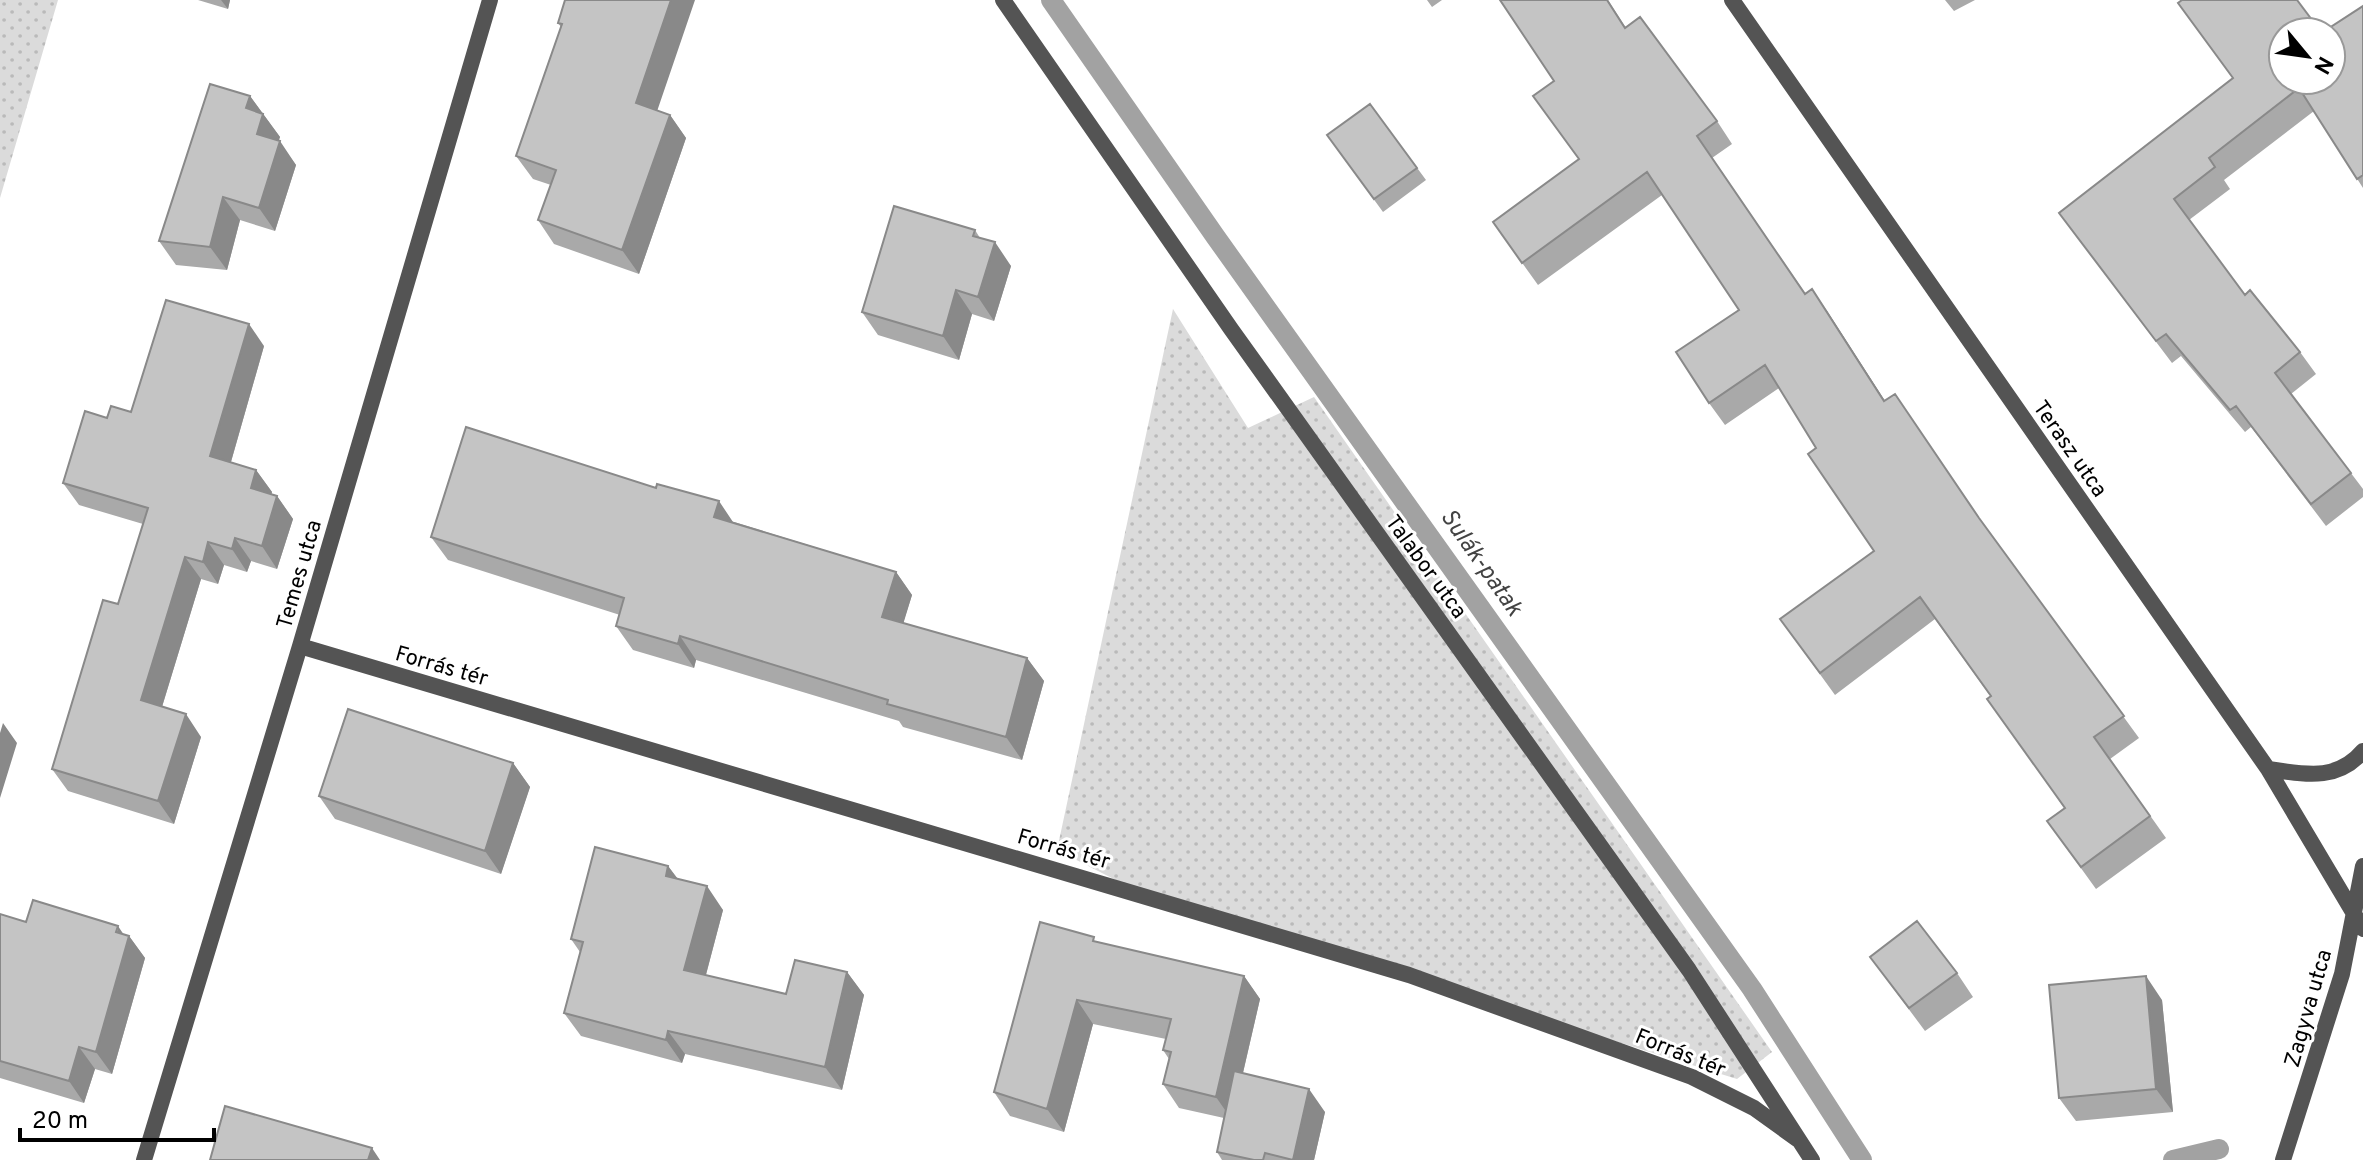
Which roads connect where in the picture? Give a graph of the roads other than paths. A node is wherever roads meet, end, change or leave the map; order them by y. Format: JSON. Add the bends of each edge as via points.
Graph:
{"nodes":[{"id":1,"x":490,"y":0,"type":"edge"},
{"id":2,"x":1003,"y":0,"type":"edge"},
{"id":3,"x":1732,"y":0,"type":"edge"},
{"id":4,"x":300,"y":646,"type":"junction"},
{"id":5,"x":2363,"y":751,"type":"edge"},
{"id":6,"x":2268,"y":769,"type":"junction"},
{"id":7,"x":2363,"y":866,"type":"edge"},
{"id":8,"x":2353,"y":913,"type":"junction"},
{"id":9,"x":2363,"y":929,"type":"edge"},
{"id":10,"x":1797,"y":1139,"type":"junction"},
{"id":11,"x":144,"y":1160,"type":"edge"},
{"id":12,"x":1812,"y":1160,"type":"edge"},
{"id":13,"x":2283,"y":1160,"type":"edge"}],
"edges":[{"from":1,"to":4,"type":"street","name":"Temes utca"},
{"from":2,"to":10,"type":"street","name":"Talabor utca","via":[[1689,970]]},
{"from":3,"to":6,"type":"street","name":"Terasz utca"},
{"from":4,"to":10,"type":"street","name":"Forrás tér","via":[[1409,975],[1692,1077],[1754,1108]]},
{"from":4,"to":11,"type":"street","name":"Temes utca"},
{"from":5,"to":6,"type":"street","via":[[2352,763],[2319,775]]},
{"from":6,"to":8,"type":"street","name":"Terasz utca"},
{"from":7,"to":8,"type":"street","name":"Zagyva utca"},
{"from":8,"to":9,"type":"street","name":"Terasz utca"},
{"from":8,"to":13,"type":"street","name":"Zagyva utca","via":[[2342,974]]},
{"from":10,"to":12,"type":"street","name":"Talabor utca"}]}
